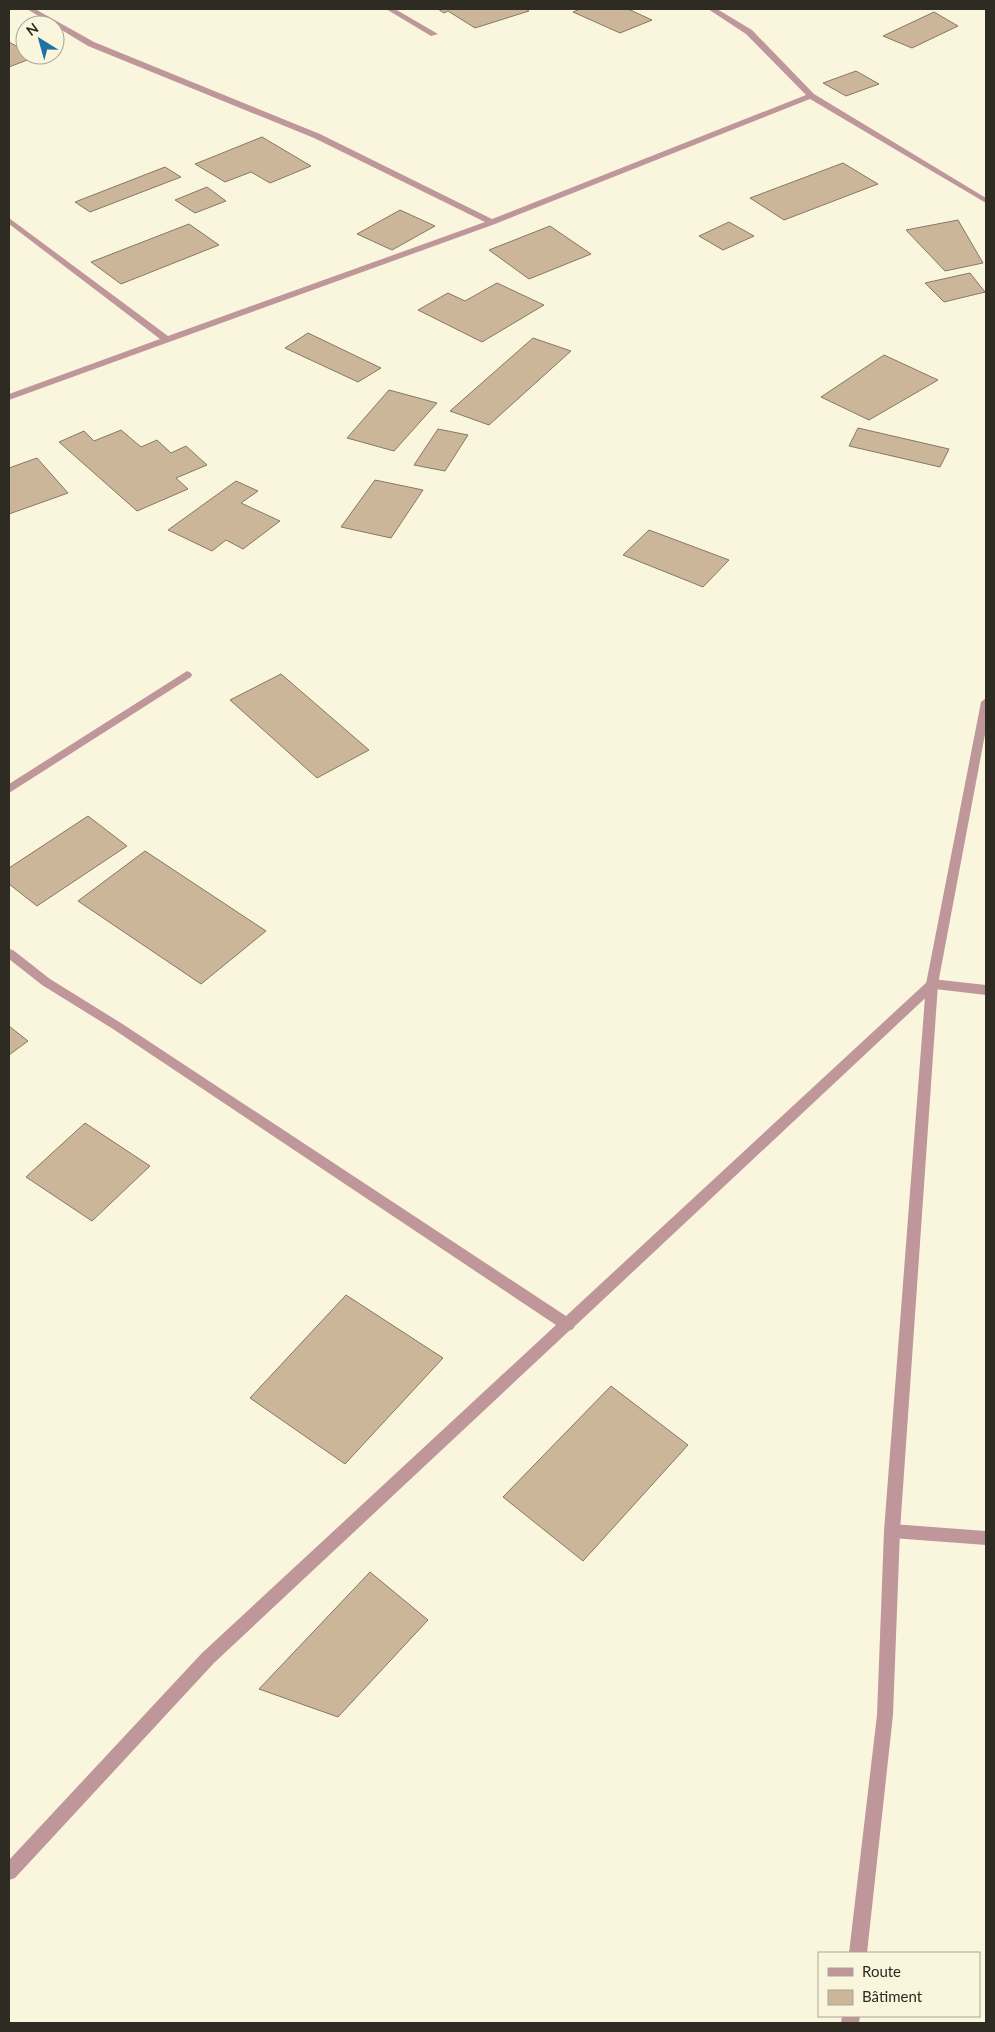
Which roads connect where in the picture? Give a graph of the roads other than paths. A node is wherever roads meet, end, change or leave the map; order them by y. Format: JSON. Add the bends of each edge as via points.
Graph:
{"nodes":[{"id":1,"x":30,"y":9,"type":"edge"},
{"id":2,"x":390,"y":9,"type":"edge"},
{"id":3,"x":712,"y":9,"type":"edge"},
{"id":4,"x":434,"y":34,"type":"dead end"},
{"id":5,"x":811,"y":96,"type":"junction"},
{"id":6,"x":986,"y":201,"type":"edge"},
{"id":7,"x":9,"y":220,"type":"edge"},
{"id":8,"x":492,"y":222,"type":"junction"},
{"id":9,"x":168,"y":340,"type":"junction"},
{"id":10,"x":9,"y":397,"type":"edge"},
{"id":11,"x":187,"y":675,"type":"dead end"},
{"id":12,"x":986,"y":702,"type":"edge"},
{"id":13,"x":9,"y":789,"type":"edge"},
{"id":14,"x":9,"y":953,"type":"edge"},
{"id":15,"x":932,"y":984,"type":"junction"},
{"id":16,"x":986,"y":990,"type":"edge"},
{"id":17,"x":568,"y":1325,"type":"junction"},
{"id":18,"x":892,"y":1531,"type":"junction"},
{"id":19,"x":986,"y":1538,"type":"edge"},
{"id":20,"x":9,"y":1872,"type":"edge"},
{"id":21,"x":858,"y":1952,"type":"edge"}],
"edges":[{"from":1,"to":8,"type":"street","via":[[91,44],[317,136]]},
{"from":2,"to":4,"type":"street"},
{"from":3,"to":5,"type":"street","via":[[749,32]]},
{"from":5,"to":6,"type":"street"},
{"from":5,"to":8,"type":"street"},
{"from":7,"to":9,"type":"street"},
{"from":8,"to":9,"type":"street"},
{"from":9,"to":10,"type":"street"},
{"from":11,"to":13,"type":"street"},
{"from":12,"to":15,"type":"street"},
{"from":14,"to":17,"type":"street","via":[[46,982]]},
{"from":15,"to":16,"type":"street"},
{"from":15,"to":17,"type":"street"},
{"from":15,"to":18,"type":"street"},
{"from":17,"to":20,"type":"street","via":[[208,1658]]},
{"from":18,"to":19,"type":"street"},
{"from":18,"to":21,"type":"street","via":[[885,1715]]}]}
